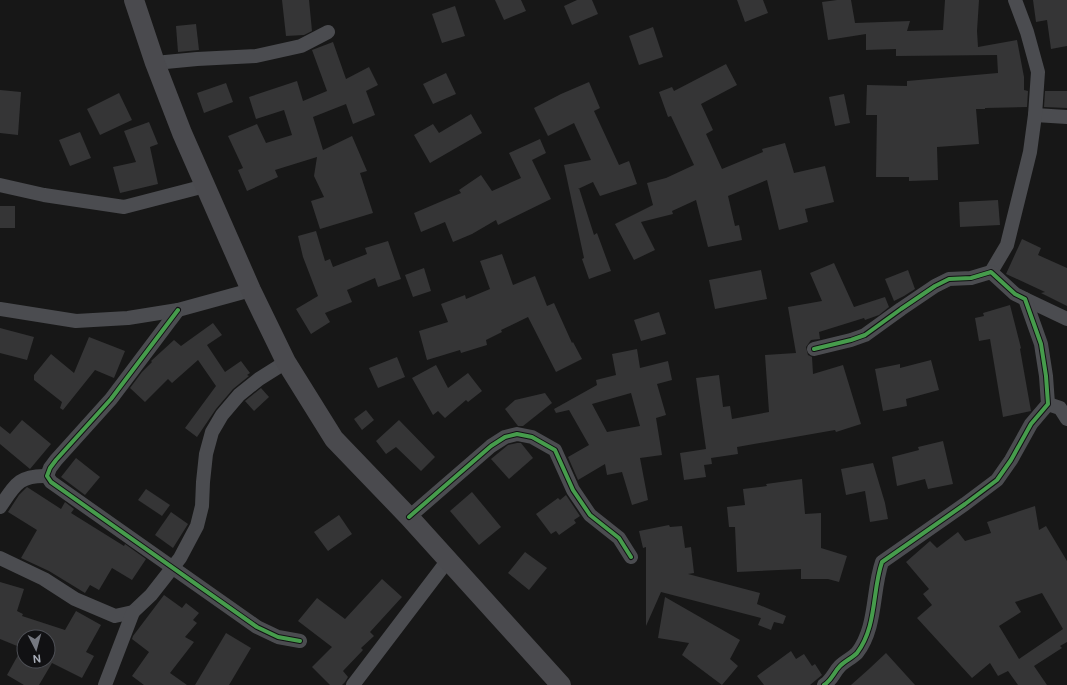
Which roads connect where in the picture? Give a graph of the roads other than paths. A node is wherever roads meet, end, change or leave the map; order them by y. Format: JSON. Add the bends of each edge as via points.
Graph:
{"nodes":[{"id":1,"x":134,"y":0,"type":"edge"},
{"id":2,"x":1016,"y":0,"type":"edge"},
{"id":3,"x":328,"y":32,"type":"dead end"},
{"id":4,"x":155,"y":63,"type":"junction"},
{"id":5,"x":1035,"y":115,"type":"junction"},
{"id":6,"x":1067,"y":116,"type":"edge"},
{"id":7,"x":0,"y":185,"type":"edge"},
{"id":8,"x":205,"y":186,"type":"junction"},
{"id":9,"x":991,"y":272,"type":"junction"},
{"id":10,"x":251,"y":290,"type":"junction"},
{"id":11,"x":1025,"y":299,"type":"junction"},
{"id":12,"x":0,"y":309,"type":"edge"},
{"id":13,"x":178,"y":310,"type":"junction"},
{"id":14,"x":1067,"y":319,"type":"edge"},
{"id":15,"x":814,"y":349,"type":"dead end"},
{"id":16,"x":286,"y":362,"type":"junction"},
{"id":17,"x":1048,"y":404,"type":"junction"},
{"id":18,"x":1067,"y":418,"type":"edge"},
{"id":19,"x":47,"y":476,"type":"junction"},
{"id":20,"x":0,"y":506,"type":"edge"},
{"id":21,"x":409,"y":517,"type":"junction"},
{"id":22,"x":631,"y":557,"type":"dead end"},
{"id":23,"x":0,"y":558,"type":"edge"},
{"id":24,"x":448,"y":560,"type":"junction"},
{"id":25,"x":172,"y":567,"type":"junction"},
{"id":26,"x":133,"y":612,"type":"junction"},
{"id":27,"x":300,"y":641,"type":"dead end"},
{"id":28,"x":105,"y":685,"type":"edge"},
{"id":29,"x":353,"y":685,"type":"edge"},
{"id":30,"x":562,"y":685,"type":"edge"},
{"id":31,"x":824,"y":685,"type":"edge"}],
"edges":[{"from":1,"to":4,"type":"main road"},
{"from":2,"to":5,"type":"street","via":[[1038,72]]},
{"from":3,"to":4,"type":"street","via":[[301,46],[256,56]]},
{"from":4,"to":8,"type":"main road"},
{"from":5,"to":6,"type":"street"},
{"from":5,"to":9,"type":"street","via":[[1030,152],[1007,245]]},
{"from":7,"to":8,"type":"street","via":[[44,195],[124,207]]},
{"from":8,"to":10,"type":"main road"},
{"from":9,"to":11,"type":"street","via":[[1015,294]]},
{"from":9,"to":15,"type":"street","via":[[971,278],[949,279],[865,335]]},
{"from":10,"to":13,"type":"street"},
{"from":10,"to":16,"type":"main road"},
{"from":11,"to":14,"type":"street"},
{"from":11,"to":17,"type":"street","via":[[1041,344]]},
{"from":12,"to":13,"type":"street","via":[[76,321],[128,318]]},
{"from":13,"to":19,"type":"street","via":[[111,399],[56,460]]},
{"from":16,"to":21,"type":"main road","via":[[334,438]]},
{"from":16,"to":25,"type":"street","via":[[239,395],[212,432],[206,454],[202,506],[197,526],[180,558]]},
{"from":17,"to":18,"type":"street","via":[[1060,408]]},
{"from":17,"to":31,"type":"street","via":[[1032,424],[997,480],[882,562],[866,638],[856,653]]},
{"from":19,"to":20,"type":"street","via":[[34,475],[20,481]]},
{"from":19,"to":25,"type":"street","via":[[51,482]]},
{"from":21,"to":22,"type":"street","via":[[491,446],[505,437],[517,434],[532,437],[555,450],[573,490],[590,515],[619,538]]},
{"from":21,"to":24,"type":"main road"},
{"from":23,"to":26,"type":"street","via":[[44,579],[75,599],[116,616]]},
{"from":24,"to":29,"type":"street"},
{"from":24,"to":30,"type":"main road"},
{"from":25,"to":26,"type":"street","via":[[151,596]]},
{"from":25,"to":27,"type":"street","via":[[257,627],[278,637]]},
{"from":26,"to":28,"type":"street"}]}
